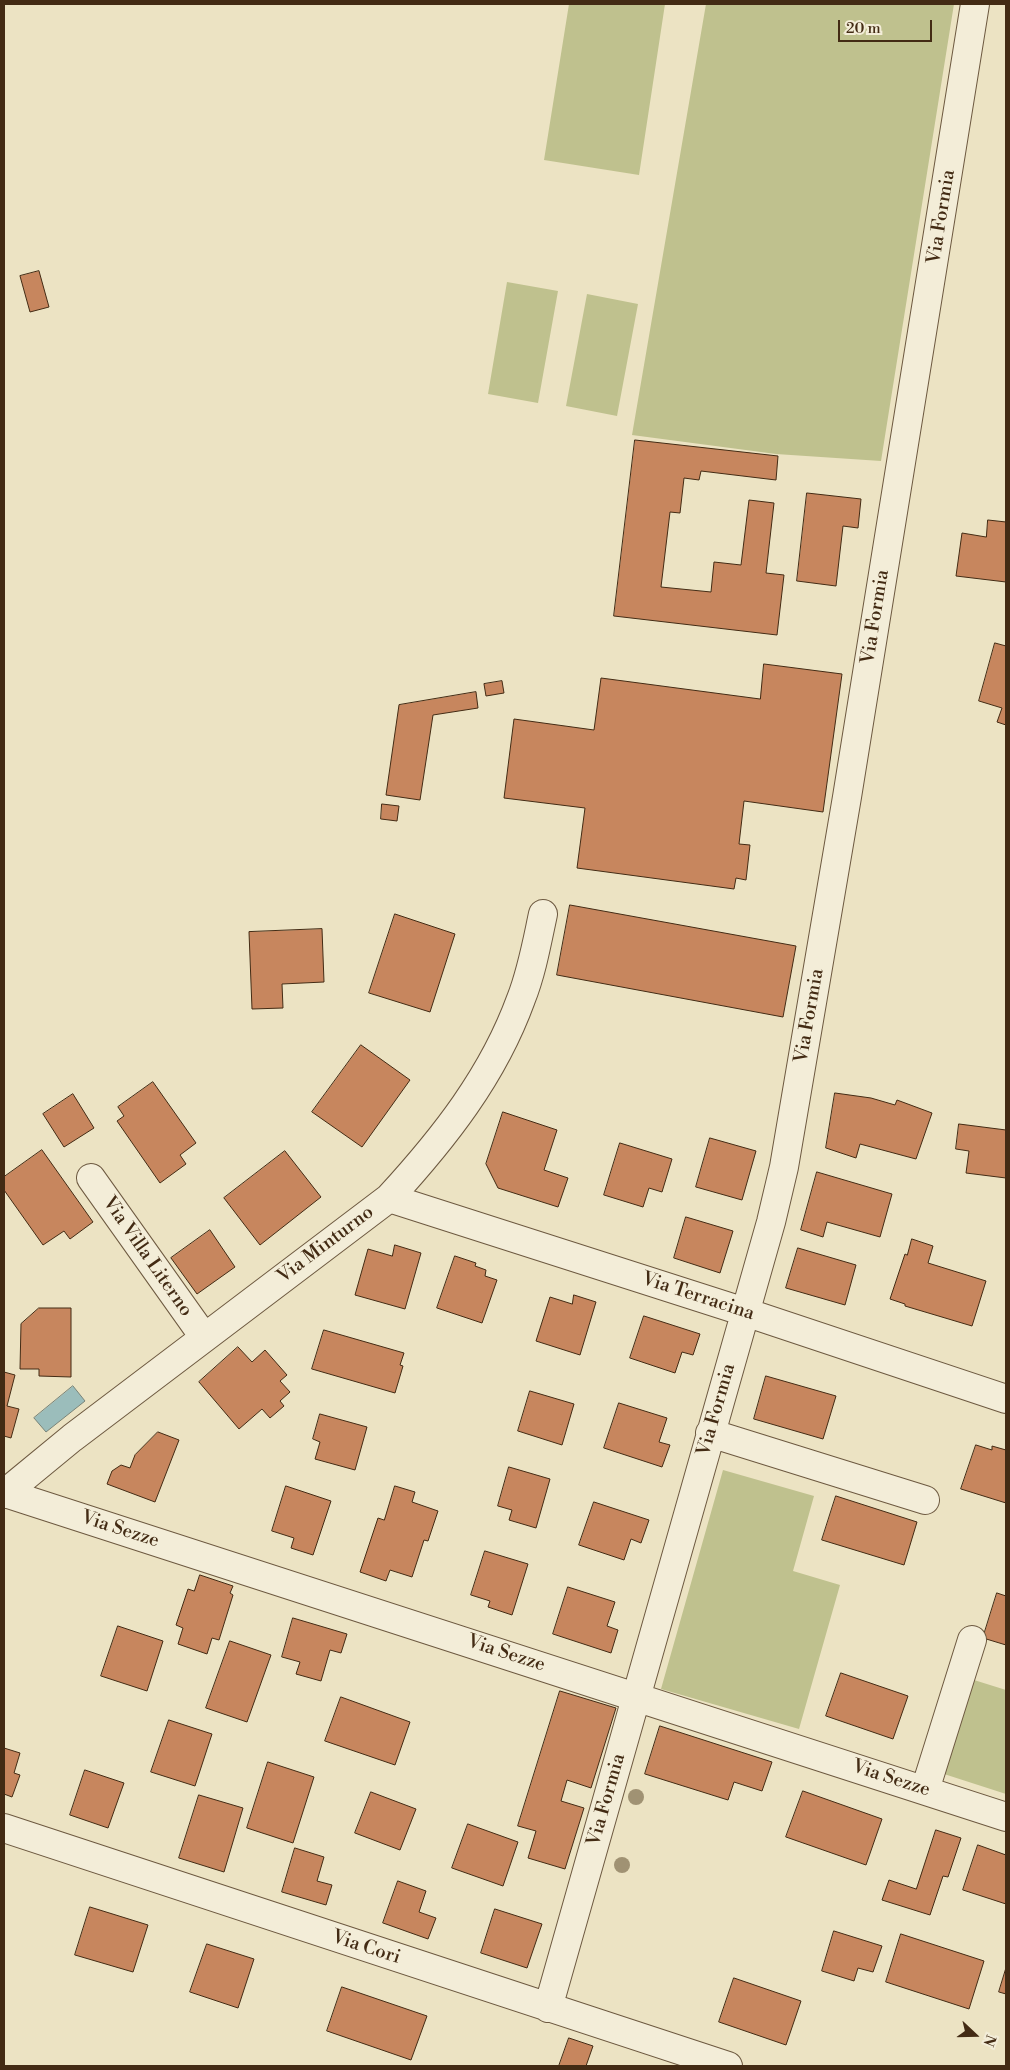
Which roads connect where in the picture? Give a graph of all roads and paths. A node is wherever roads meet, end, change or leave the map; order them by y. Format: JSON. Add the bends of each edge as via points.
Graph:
{"nodes":[{"id":1,"x":975,"y":4,"type":"edge"},
{"id":2,"x":542,"y":914,"type":"dead end"},
{"id":3,"x":90,"y":1178,"type":"dead end"},
{"id":4,"x":389,"y":1198,"type":"junction"},
{"id":5,"x":745,"y":1312,"type":"junction"},
{"id":6,"x":204,"y":1337,"type":"junction"},
{"id":7,"x":1006,"y":1399,"type":"edge"},
{"id":8,"x":710,"y":1434,"type":"junction"},
{"id":9,"x":4,"y":1494,"type":"edge"},
{"id":10,"x":925,"y":1500,"type":"dead end"},
{"id":11,"x":972,"y":1640,"type":"dead end"},
{"id":12,"x":637,"y":1696,"type":"junction"},
{"id":13,"x":925,"y":1790,"type":"junction"},
{"id":14,"x":1006,"y":1817,"type":"edge"},
{"id":15,"x":4,"y":1828,"type":"edge"},
{"id":16,"x":548,"y":2008,"type":"junction"},
{"id":17,"x":728,"y":2066,"type":"edge"}],
"edges":[{"from":1,"to":5,"type":"street","name":"Via Formia","via":[[794,1113],[776,1203]]},
{"from":2,"to":4,"type":"street","name":"Via Minturno","via":[[522,999],[480,1086]]},
{"from":3,"to":6,"type":"street","name":"Via Villa Literno"},
{"from":4,"to":5,"type":"street","name":"Via Terracina"},
{"from":4,"to":6,"type":"street","name":"Via Minturno"},
{"from":5,"to":7,"type":"street","name":"Via Terracina"},
{"from":5,"to":8,"type":"street","name":"Via Formia"},
{"from":6,"to":9,"type":"street","name":"Via Minturno"},
{"from":8,"to":10,"type":"street"},
{"from":8,"to":12,"type":"street","name":"Via Formia"},
{"from":9,"to":12,"type":"street","name":"Via Sezze"},
{"from":11,"to":13,"type":"street"},
{"from":12,"to":13,"type":"street","name":"Via Sezze"},
{"from":12,"to":16,"type":"street","name":"Via Formia"},
{"from":13,"to":14,"type":"street","name":"Via Sezze"},
{"from":15,"to":16,"type":"street","name":"Via Cori"},
{"from":16,"to":17,"type":"street","name":"Via Cori"}]}
